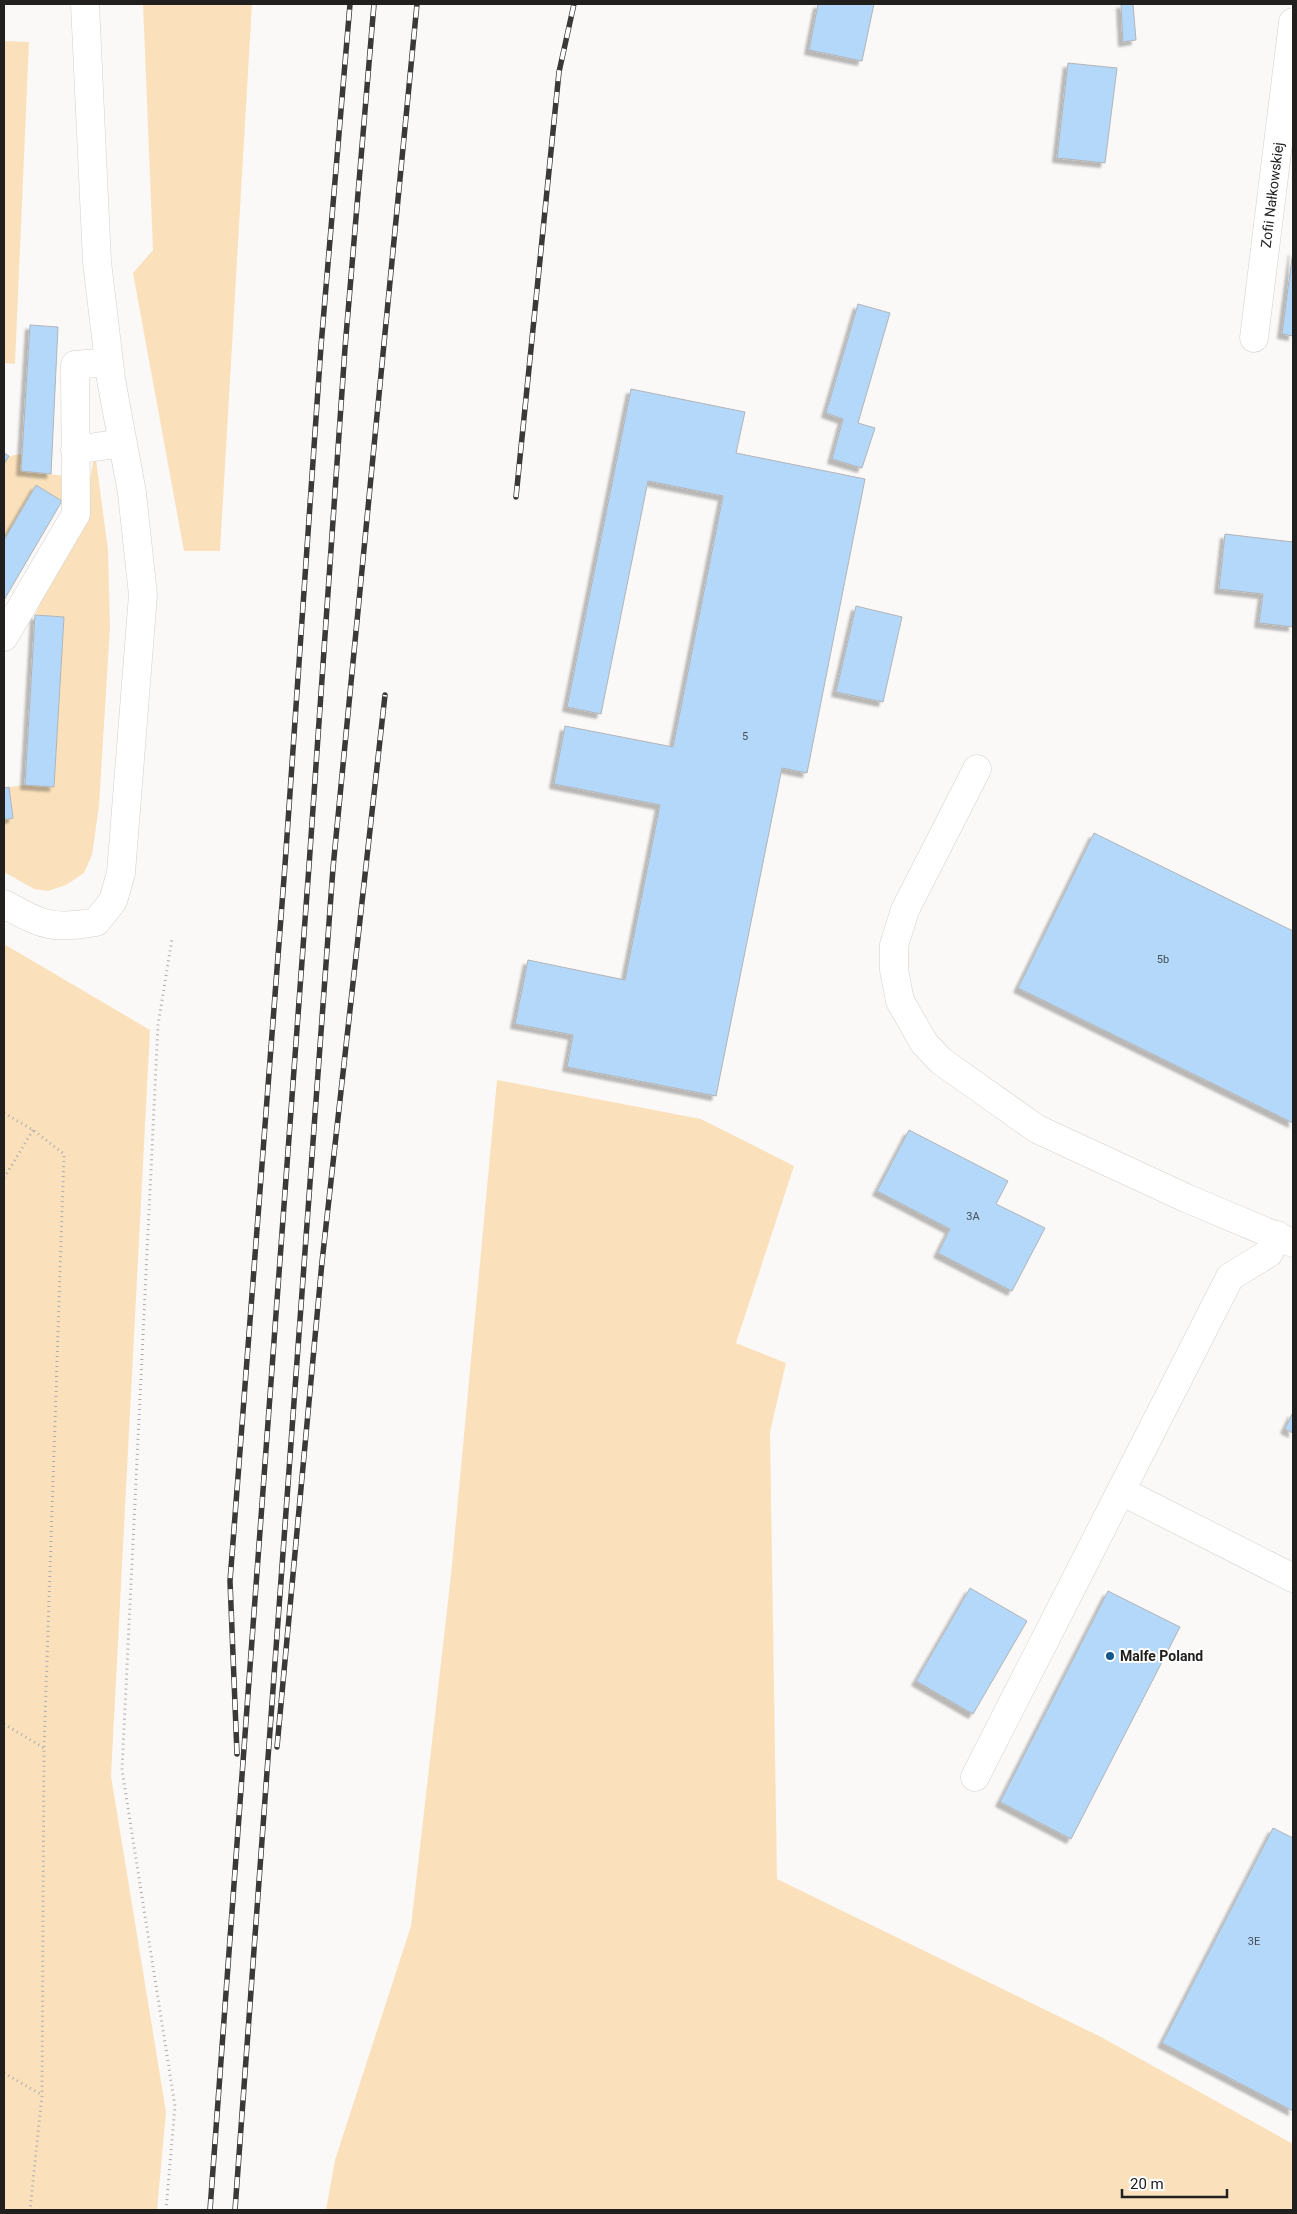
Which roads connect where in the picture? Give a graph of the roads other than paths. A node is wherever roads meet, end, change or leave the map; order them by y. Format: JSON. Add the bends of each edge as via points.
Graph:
{"nodes":[{"id":1,"x":85,"y":4,"type":"edge"},
{"id":2,"x":1293,"y":22,"type":"edge"},
{"id":3,"x":1254,"y":338,"type":"dead end"},
{"id":4,"x":109,"y":362,"type":"junction"},
{"id":5,"x":122,"y":443,"type":"junction"},
{"id":6,"x":75,"y":450,"type":"junction"},
{"id":7,"x":4,"y":637,"type":"edge"},
{"id":8,"x":977,"y":769,"type":"dead end"},
{"id":9,"x":4,"y":904,"type":"edge"},
{"id":10,"x":1285,"y":1239,"type":"edge"},
{"id":11,"x":1121,"y":1491,"type":"junction"},
{"id":12,"x":1293,"y":1578,"type":"edge"},
{"id":13,"x":975,"y":1777,"type":"dead end"}],
"edges":[{"from":1,"to":4,"type":"street","via":[[97,262]]},
{"from":2,"to":3,"type":"street","name":"Zofii Nałkowskiej"},
{"from":4,"to":5,"type":"street"},
{"from":4,"to":6,"type":"street","via":[[75,365]]},
{"from":5,"to":6,"type":"street"},
{"from":5,"to":9,"type":"street","via":[[132,493],[143,595],[121,873],[113,901],[96,922],[67,927],[39,923]]},
{"from":6,"to":7,"type":"street","via":[[76,514]]},
{"from":8,"to":10,"type":"street","via":[[905,910],[894,945],[894,970],[900,1001],[924,1043],[941,1061],[1037,1128],[1186,1198]]},
{"from":10,"to":11,"type":"street","via":[[1230,1277]]},
{"from":11,"to":12,"type":"street"},
{"from":11,"to":13,"type":"street"}]}
